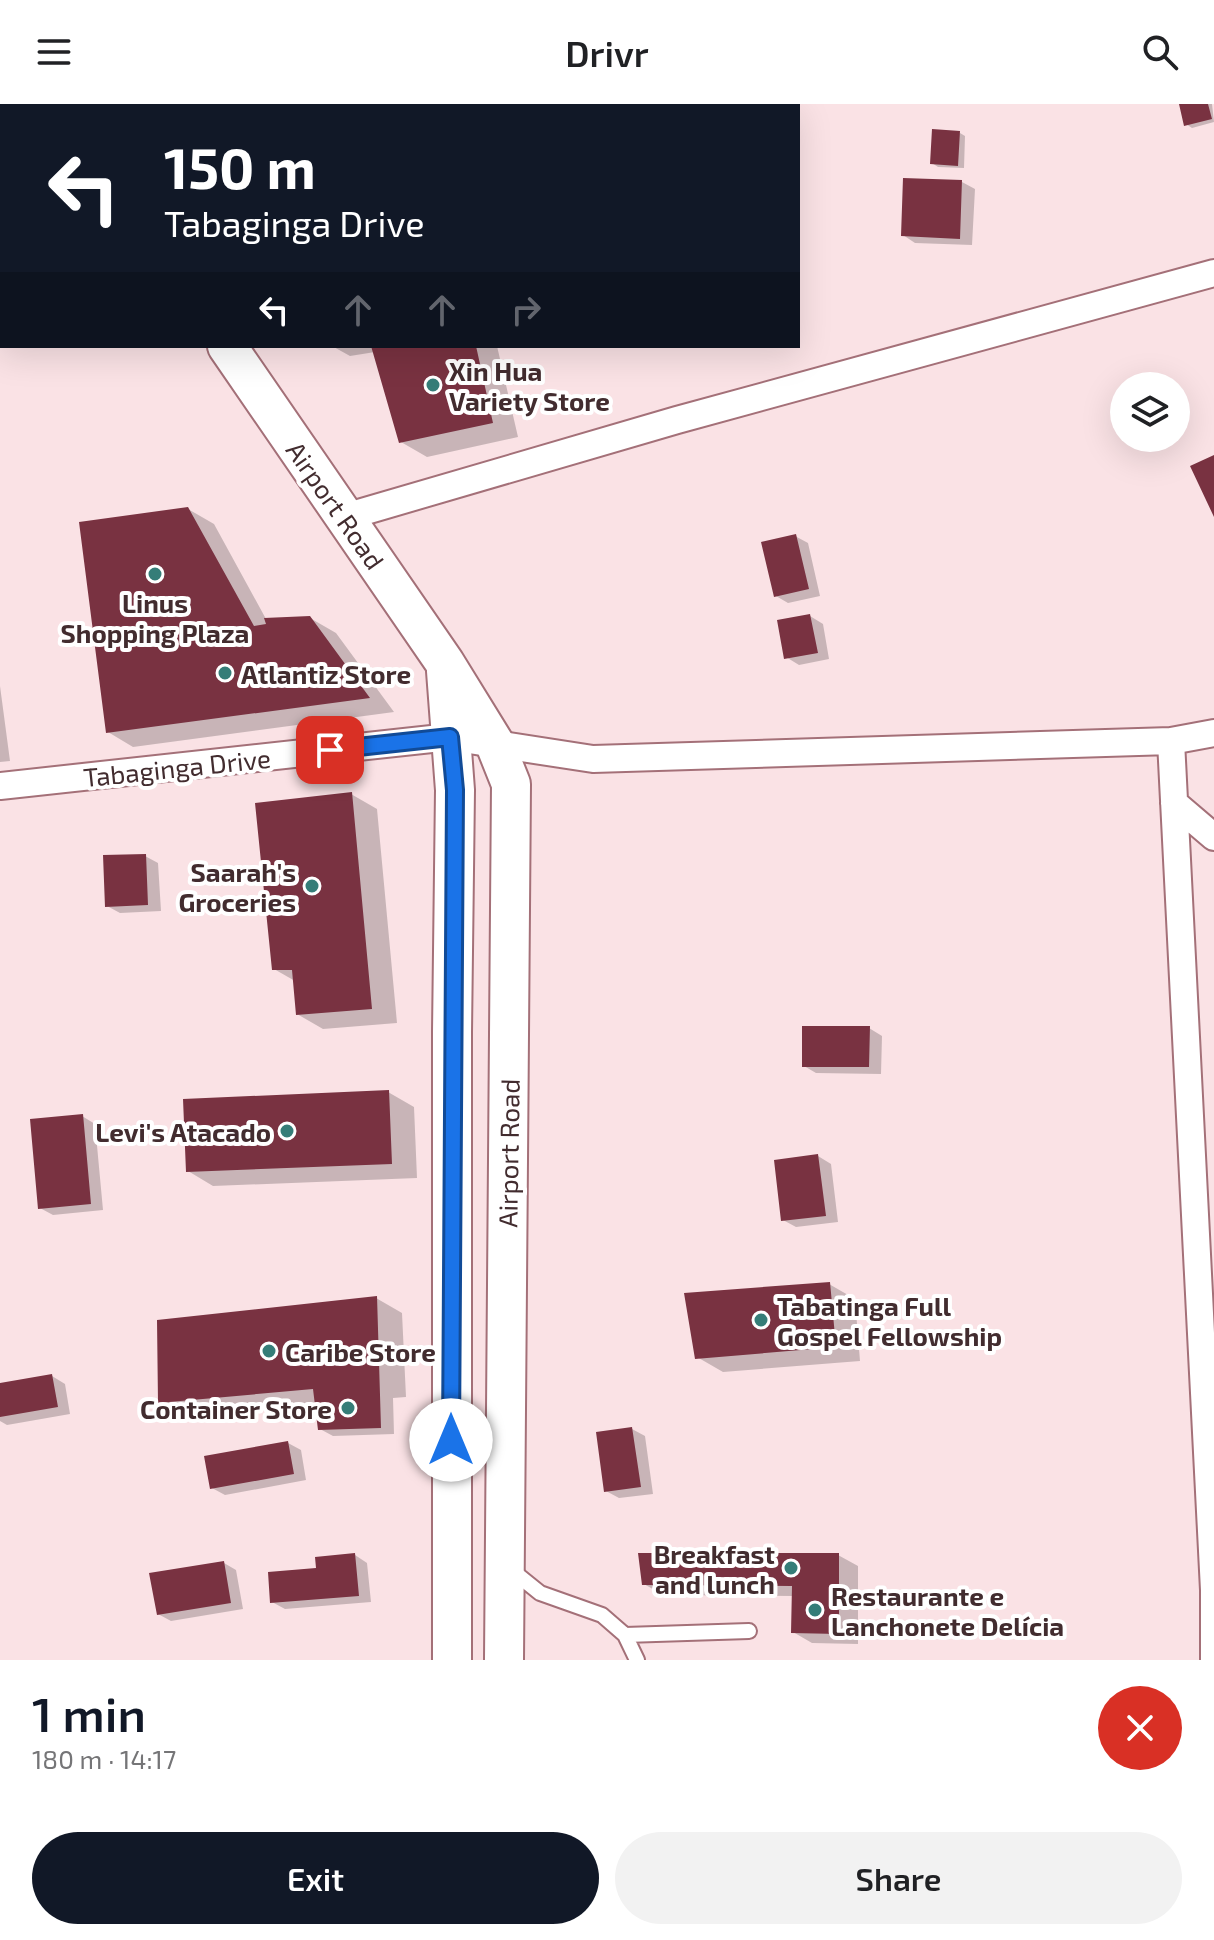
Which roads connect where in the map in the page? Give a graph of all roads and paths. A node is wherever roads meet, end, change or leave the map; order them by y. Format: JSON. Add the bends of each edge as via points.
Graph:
{"nodes":[{"id":1,"x":1214,"y":273,"type":"edge"},
{"id":2,"x":228,"y":348,"type":"edge"},
{"id":3,"x":345,"y":517,"type":"junction"},
{"id":4,"x":445,"y":663,"type":"junction"},
{"id":5,"x":1214,"y":733,"type":"edge"},
{"id":6,"x":450,"y":737,"type":"junction"},
{"id":7,"x":1171,"y":741,"type":"junction"},
{"id":8,"x":495,"y":744,"type":"junction"},
{"id":9,"x":0,"y":786,"type":"edge"},
{"id":10,"x":1174,"y":803,"type":"junction"},
{"id":11,"x":1214,"y":837,"type":"edge"},
{"id":12,"x":1206,"y":1292,"type":"edge"},
{"id":13,"x":503,"y":1564,"type":"junction"},
{"id":14,"x":749,"y":1631,"type":"dead end"},
{"id":15,"x":625,"y":1635,"type":"junction"},
{"id":16,"x":452,"y":1660,"type":"edge"},
{"id":17,"x":504,"y":1660,"type":"edge"},
{"id":18,"x":637,"y":1660,"type":"edge"},
{"id":19,"x":1214,"y":1660,"type":"edge"}],
"edges":[{"from":1,"to":3,"type":"street"},
{"from":2,"to":3,"type":"street","name":"Airport Road"},
{"from":3,"to":4,"type":"street","name":"Airport Road"},
{"from":4,"to":6,"type":"street"},
{"from":4,"to":8,"type":"street","name":"Airport Road"},
{"from":5,"to":7,"type":"street","name":"Tabaginga Drive"},
{"from":6,"to":8,"type":"street","name":"Tabaginga Drive"},
{"from":6,"to":9,"type":"street","name":"Tabaginga Drive"},
{"from":6,"to":16,"type":"street","via":[[455,790]]},
{"from":7,"to":8,"type":"street","name":"Tabaginga Drive","via":[[593,759]]},
{"from":7,"to":10,"type":"street"},
{"from":8,"to":13,"type":"street","name":"Airport Road","via":[[511,784]]},
{"from":10,"to":11,"type":"street"},
{"from":10,"to":12,"type":"street"},
{"from":12,"to":19,"type":"street"},
{"from":13,"to":15,"type":"lane","via":[[540,1593],[602,1615]]},
{"from":13,"to":17,"type":"street","name":"Airport Road"},
{"from":14,"to":15,"type":"lane"},
{"from":15,"to":18,"type":"lane"}]}
